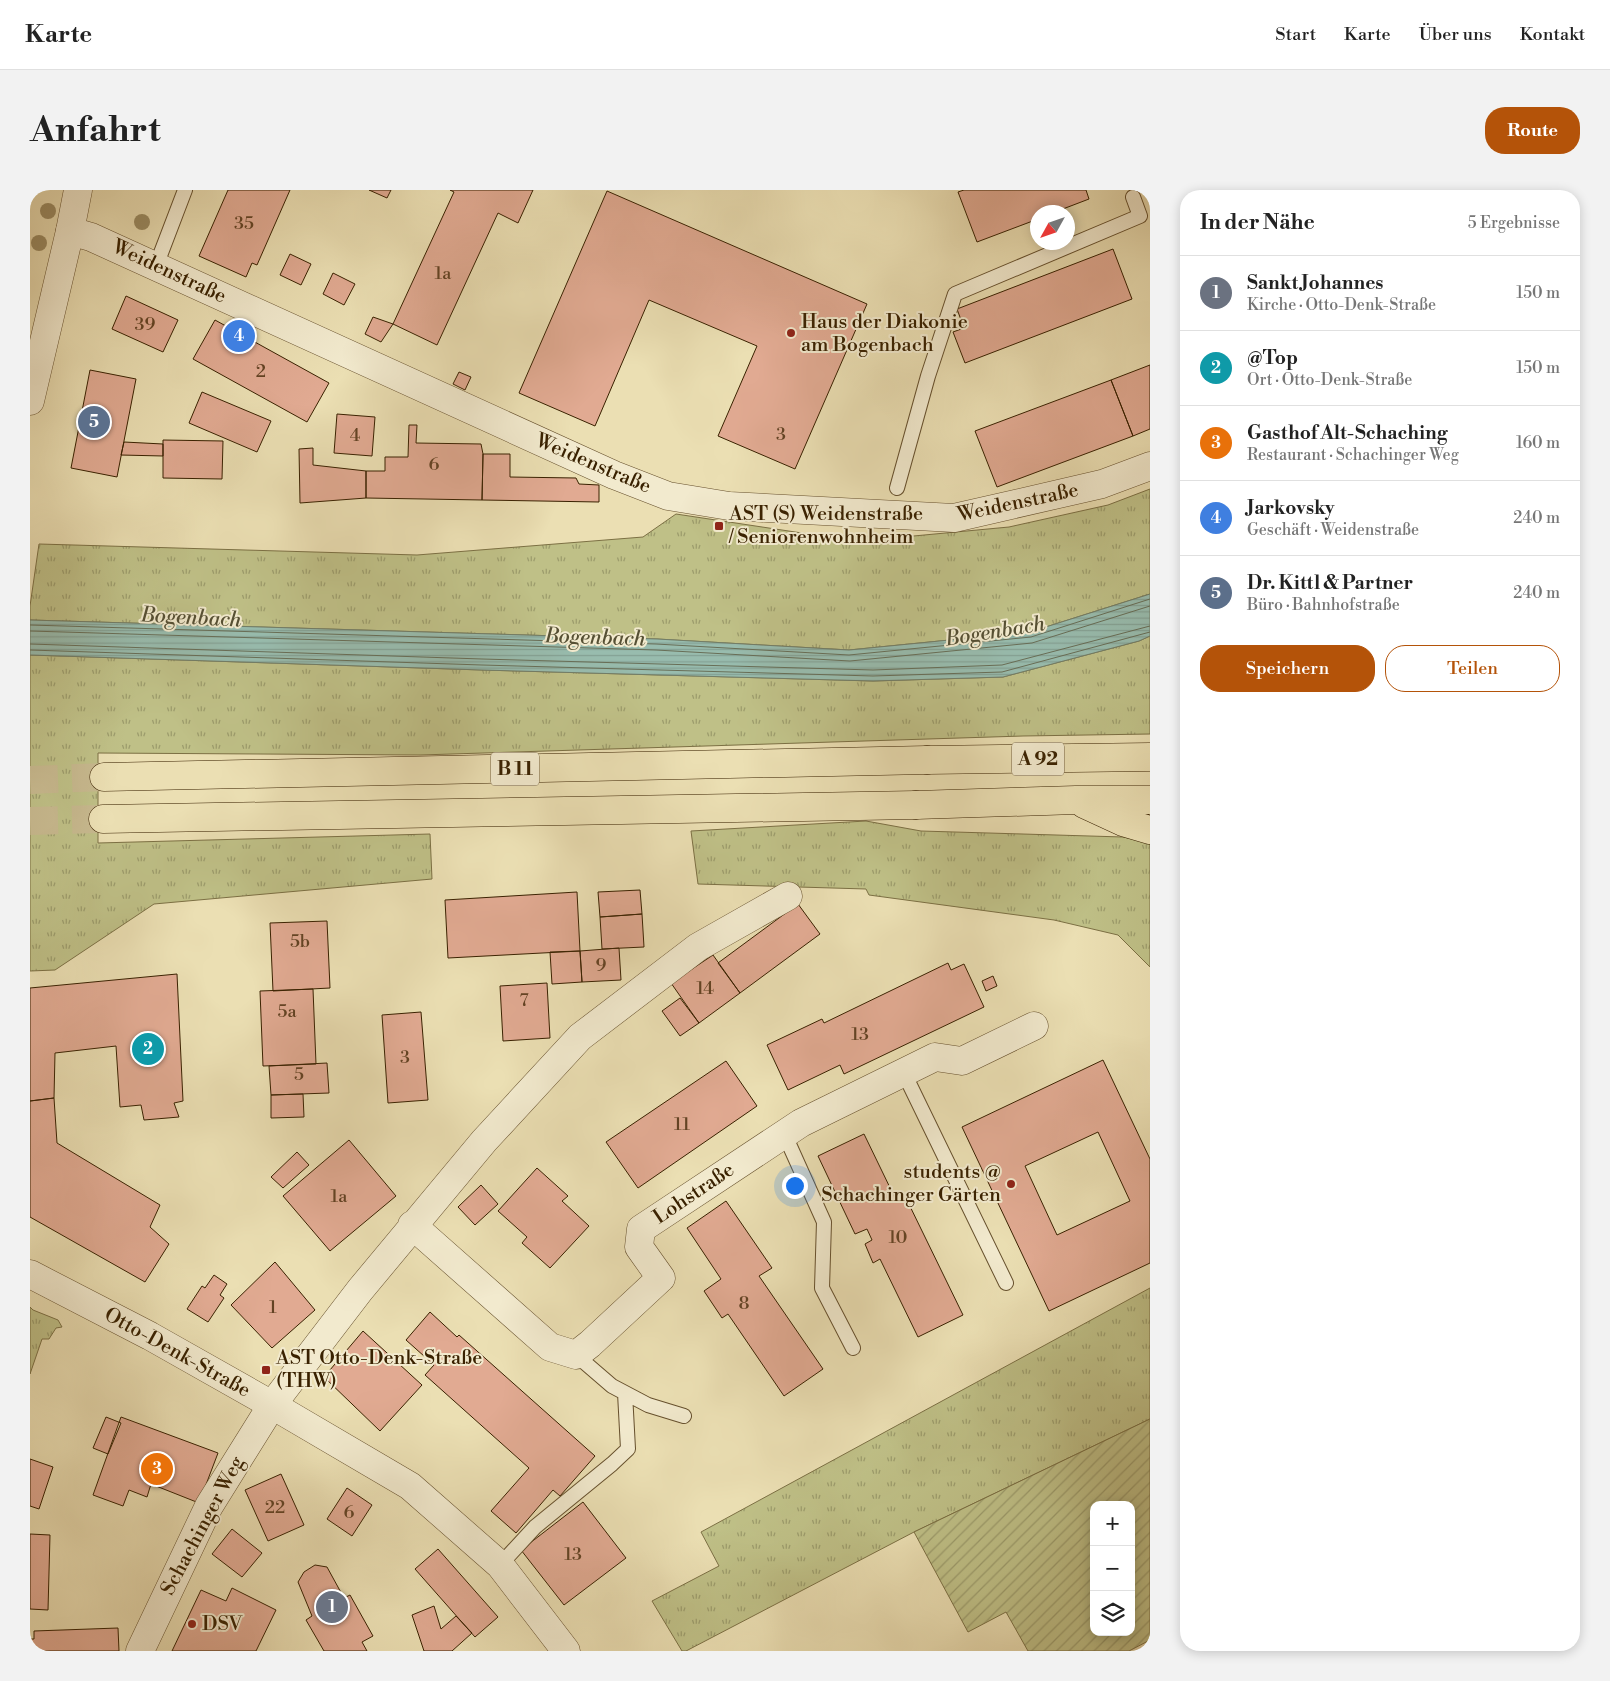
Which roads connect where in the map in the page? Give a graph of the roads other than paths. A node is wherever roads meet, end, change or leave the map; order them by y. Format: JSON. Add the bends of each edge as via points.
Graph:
{"nodes":[{"id":1,"x":78,"y":190,"type":"edge"},
{"id":2,"x":185,"y":190,"type":"edge"},
{"id":3,"x":1133,"y":197,"type":"dead end"},
{"id":4,"x":70,"y":231,"type":"junction"},
{"id":5,"x":156,"y":266,"type":"junction"},
{"id":6,"x":30,"y":400,"type":"edge"},
{"id":7,"x":1150,"y":466,"type":"edge"},
{"id":8,"x":897,"y":488,"type":"dead end"},
{"id":9,"x":1150,"y":757,"type":"edge"},
{"id":10,"x":927,"y":760,"type":"joint"},
{"id":11,"x":104,"y":777,"type":"tunnel mouth"},
{"id":12,"x":1076,"y":800,"type":"junction"},
{"id":13,"x":1150,"y":800,"type":"edge"},
{"id":14,"x":916,"y":805,"type":"joint"},
{"id":15,"x":103,"y":819,"type":"tunnel mouth"},
{"id":16,"x":1150,"y":830,"type":"edge"},
{"id":17,"x":788,"y":896,"type":"dead end"},
{"id":18,"x":1034,"y":1026,"type":"dead end"},
{"id":19,"x":904,"y":1073,"type":"junction"},
{"id":20,"x":784,"y":1133,"type":"junction"},
{"id":21,"x":412,"y":1225,"type":"junction"},
{"id":22,"x":30,"y":1274,"type":"edge"},
{"id":23,"x":1006,"y":1283,"type":"dead end"},
{"id":24,"x":853,"y":1348,"type":"dead end"},
{"id":25,"x":576,"y":1355,"type":"junction"},
{"id":26,"x":625,"y":1393,"type":"junction"},
{"id":27,"x":272,"y":1404,"type":"junction"},
{"id":28,"x":684,"y":1416,"type":"dead end"},
{"id":29,"x":500,"y":1565,"type":"junction"},
{"id":30,"x":140,"y":1651,"type":"edge"},
{"id":31,"x":566,"y":1651,"type":"edge"}],
"edges":[{"from":1,"to":4,"type":"street"},
{"from":2,"to":5,"type":"lane"},
{"from":3,"to":8,"type":"lane","via":[[1140,216],[955,294]]},
{"from":4,"to":5,"type":"street","name":"Weidenstraße","via":[[92,237]]},
{"from":4,"to":6,"type":"street"},
{"from":5,"to":7,"type":"street","name":"Weidenstraße","via":[[606,471],[668,496],[744,507],[954,518],[1102,484]]},
{"from":9,"to":10,"type":"highway","number":"A 92"},
{"from":10,"to":11,"type":"highway","number":"B 11"},
{"from":12,"to":13,"type":"highway","number":"A 92"},
{"from":12,"to":14,"type":"highway","number":"A 92"},
{"from":12,"to":16,"type":"highway","via":[[1123,822]]},
{"from":14,"to":15,"type":"highway","number":"B 11"},
{"from":17,"to":21,"type":"street","via":[[698,948],[580,1037]]},
{"from":18,"to":19,"type":"street","name":"Lohstraße","via":[[962,1062],[935,1057]]},
{"from":19,"to":20,"type":"street","name":"Lohstraße"},
{"from":19,"to":23,"type":"lane"},
{"from":20,"to":24,"type":"lane","via":[[824,1222],[822,1288]]},
{"from":20,"to":25,"type":"street","name":"Lohstraße","via":[[641,1229],[638,1247],[661,1278]]},
{"from":21,"to":25,"type":"street","via":[[550,1347]]},
{"from":21,"to":27,"type":"street"},
{"from":22,"to":27,"type":"street","name":"Otto-Denk-Straße"},
{"from":25,"to":26,"type":"lane"},
{"from":26,"to":28,"type":"lane","via":[[648,1405]]},
{"from":26,"to":29,"type":"lane","via":[[628,1449],[535,1527]]},
{"from":27,"to":29,"type":"street","name":"Otto-Denk-Straße","via":[[410,1486]]},
{"from":27,"to":30,"type":"street","name":"Schachinger Weg","via":[[209,1506]]},
{"from":29,"to":31,"type":"street","name":"Otto-Denk-Straße"}]}
